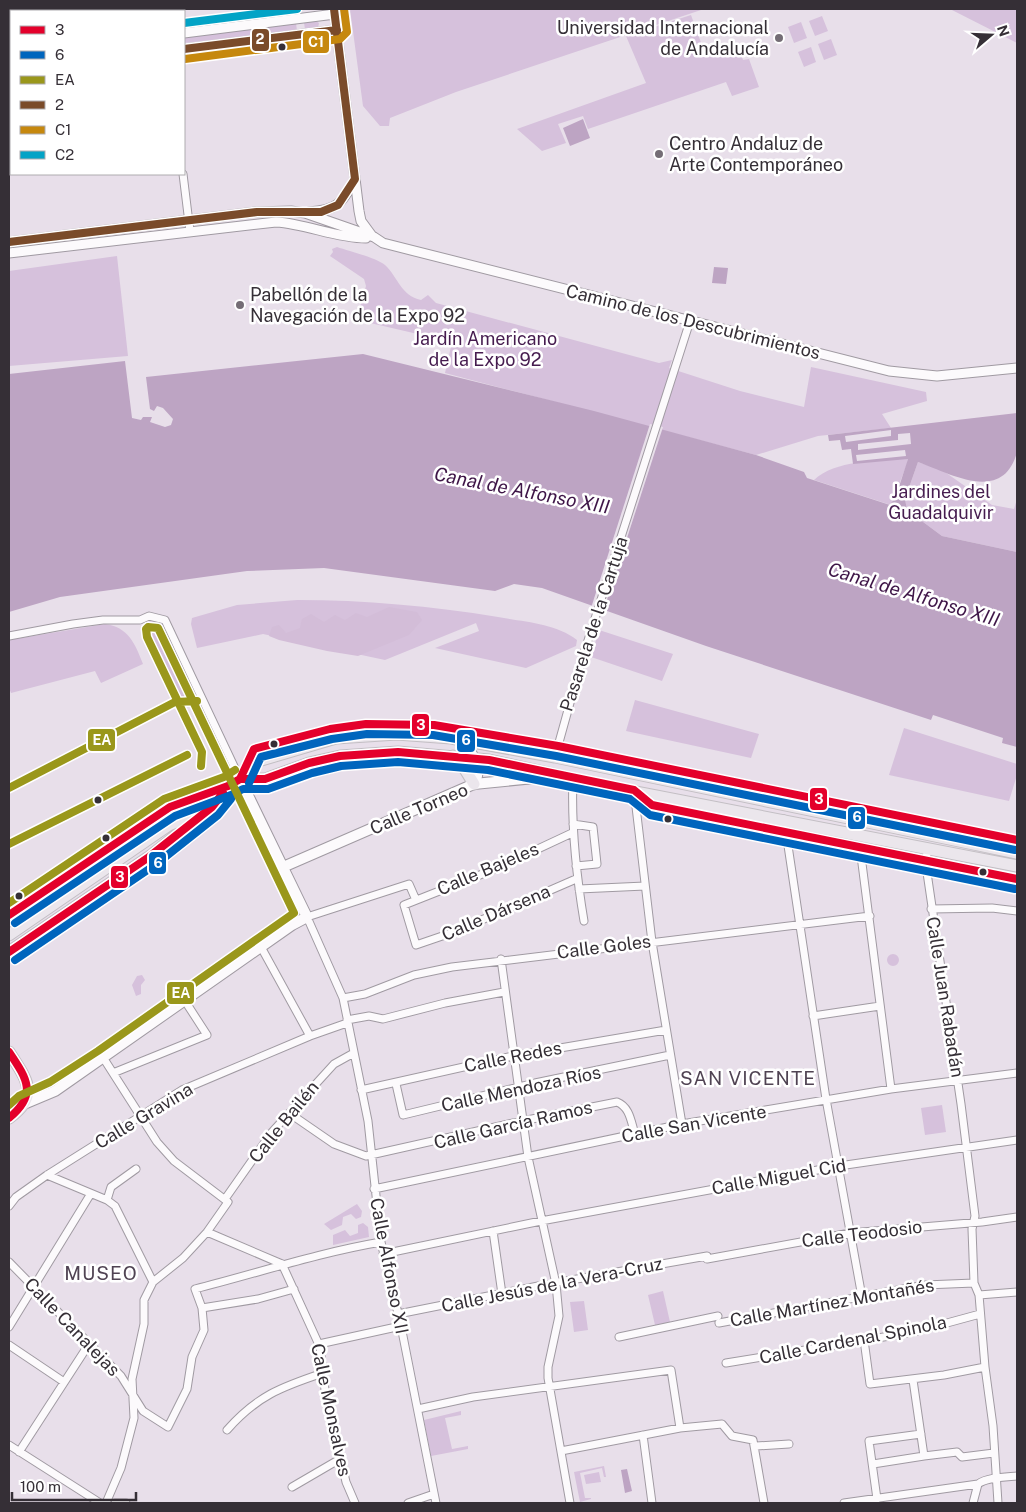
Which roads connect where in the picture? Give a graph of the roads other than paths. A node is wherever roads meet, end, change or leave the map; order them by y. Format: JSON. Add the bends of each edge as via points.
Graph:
{"nodes":[{"id":1,"x":334,"y":11,"type":"edge"},
{"id":2,"x":337,"y":30,"type":"junction"},
{"id":3,"x":185,"y":33,"type":"edge"},
{"id":4,"x":185,"y":49,"type":"edge"},
{"id":5,"x":183,"y":175,"type":"edge"},
{"id":6,"x":355,"y":179,"type":"junction"},
{"id":7,"x":305,"y":213,"type":"junction"},
{"id":8,"x":189,"y":220,"type":"junction"},
{"id":9,"x":190,"y":231,"type":"junction"},
{"id":10,"x":374,"y":238,"type":"junction"},
{"id":11,"x":9,"y":242,"type":"edge"},
{"id":12,"x":9,"y":253,"type":"edge"},
{"id":13,"x":690,"y":321,"type":"junction"},
{"id":14,"x":1017,"y":368,"type":"edge"},
{"id":15,"x":9,"y":636,"type":"edge"},
{"id":16,"x":558,"y":746,"type":"dead end"},
{"id":17,"x":472,"y":753,"type":"junction"},
{"id":18,"x":453,"y":756,"type":"junction"},
{"id":19,"x":489,"y":760,"type":"junction"},
{"id":20,"x":568,"y":777,"type":"junction"},
{"id":21,"x":240,"y":779,"type":"junction"},
{"id":22,"x":472,"y":781,"type":"junction"},
{"id":23,"x":228,"y":786,"type":"junction"},
{"id":24,"x":634,"y":790,"type":"junction"},
{"id":25,"x":192,"y":799,"type":"junction"},
{"id":26,"x":212,"y":807,"type":"junction"},
{"id":27,"x":784,"y":819,"type":"junction"},
{"id":28,"x":573,"y":824,"type":"junction"},
{"id":29,"x":169,"y":825,"type":"junction"},
{"id":30,"x":572,"y":833,"type":"junction"},
{"id":31,"x":860,"y":848,"type":"dead end"},
{"id":32,"x":929,"y":849,"type":"junction"},
{"id":33,"x":1017,"y":853,"type":"edge"},
{"id":34,"x":576,"y":866,"type":"junction"},
{"id":35,"x":1017,"y":866,"type":"edge"},
{"id":36,"x":283,"y":867,"type":"junction"},
{"id":37,"x":576,"y":880,"type":"junction"},
{"id":38,"x":645,"y":886,"type":"junction"},
{"id":39,"x":579,"y":889,"type":"junction"},
{"id":40,"x":416,"y":900,"type":"junction"},
{"id":41,"x":404,"y":905,"type":"joint"},
{"id":42,"x":931,"y":909,"type":"junction"},
{"id":43,"x":1017,"y":911,"type":"edge"},
{"id":44,"x":9,"y":915,"type":"edge"},
{"id":45,"x":870,"y":916,"type":"junction"},
{"id":46,"x":307,"y":917,"type":"junction"},
{"id":47,"x":584,"y":921,"type":"dead end"},
{"id":48,"x":800,"y":922,"type":"junction"},
{"id":49,"x":9,"y":935,"type":"edge"},
{"id":50,"x":652,"y":942,"type":"junction"},
{"id":51,"x":261,"y":947,"type":"junction"},
{"id":52,"x":9,"y":952,"type":"edge"},
{"id":53,"x":501,"y":959,"type":"junction"},
{"id":54,"x":504,"y":992,"type":"junction"},
{"id":55,"x":343,"y":998,"type":"junction"},
{"id":56,"x":184,"y":1001,"type":"junction"},
{"id":57,"x":880,"y":1006,"type":"junction"},
{"id":58,"x":813,"y":1016,"type":"junction"},
{"id":59,"x":347,"y":1022,"type":"junction"},
{"id":60,"x":666,"y":1030,"type":"junction"},
{"id":61,"x":310,"y":1036,"type":"junction"},
{"id":62,"x":9,"y":1052,"type":"edge"},
{"id":63,"x":352,"y":1054,"type":"junction"},
{"id":64,"x":670,"y":1055,"type":"junction"},
{"id":65,"x":513,"y":1056,"type":"junction"},
{"id":66,"x":104,"y":1059,"type":"junction"},
{"id":67,"x":112,"y":1073,"type":"junction"},
{"id":68,"x":1017,"y":1073,"type":"edge"},
{"id":69,"x":957,"y":1080,"type":"junction"},
{"id":70,"x":396,"y":1084,"type":"junction"},
{"id":71,"x":517,"y":1088,"type":"junction"},
{"id":72,"x":891,"y":1089,"type":"junction"},
{"id":73,"x":361,"y":1090,"type":"junction"},
{"id":74,"x":826,"y":1099,"type":"junction"},
{"id":75,"x":24,"y":1104,"type":"junction"},
{"id":76,"x":289,"y":1113,"type":"junction"},
{"id":77,"x":142,"y":1114,"type":"junction"},
{"id":78,"x":9,"y":1118,"type":"edge"},
{"id":79,"x":522,"y":1120,"type":"junction"},
{"id":80,"x":682,"y":1124,"type":"junction"},
{"id":81,"x":635,"y":1134,"type":"junction"},
{"id":82,"x":1017,"y":1140,"type":"edge"},
{"id":83,"x":967,"y":1146,"type":"junction"},
{"id":84,"x":371,"y":1154,"type":"junction"},
{"id":85,"x":528,"y":1157,"type":"junction"},
{"id":86,"x":839,"y":1166,"type":"junction"},
{"id":87,"x":136,"y":1168,"type":"dead end"},
{"id":88,"x":47,"y":1175,"type":"junction"},
{"id":89,"x":374,"y":1189,"type":"junction"},
{"id":90,"x":90,"y":1195,"type":"junction"},
{"id":91,"x":107,"y":1200,"type":"junction"},
{"id":92,"x":226,"y":1200,"type":"junction"},
{"id":93,"x":9,"y":1206,"type":"edge"},
{"id":94,"x":1017,"y":1216,"type":"edge"},
{"id":95,"x":542,"y":1221,"type":"junction"},
{"id":96,"x":973,"y":1222,"type":"junction"},
{"id":97,"x":493,"y":1231,"type":"junction"},
{"id":98,"x":207,"y":1232,"type":"junction"},
{"id":99,"x":850,"y":1233,"type":"junction"},
{"id":100,"x":381,"y":1242,"type":"junction"},
{"id":101,"x":383,"y":1254,"type":"junction"},
{"id":102,"x":707,"y":1257,"type":"joint"},
{"id":103,"x":9,"y":1262,"type":"edge"},
{"id":104,"x":282,"y":1264,"type":"junction"},
{"id":105,"x":153,"y":1282,"type":"junction"},
{"id":106,"x":974,"y":1283,"type":"junction"},
{"id":107,"x":556,"y":1284,"type":"junction"},
{"id":108,"x":34,"y":1287,"type":"junction"},
{"id":109,"x":294,"y":1289,"type":"junction"},
{"id":110,"x":1017,"y":1292,"type":"edge"},
{"id":111,"x":502,"y":1294,"type":"junction"},
{"id":112,"x":979,"y":1295,"type":"junction"},
{"id":113,"x":862,"y":1297,"type":"junction"},
{"id":114,"x":202,"y":1308,"type":"junction"},
{"id":115,"x":398,"y":1314,"type":"junction"},
{"id":116,"x":980,"y":1314,"type":"junction"},
{"id":117,"x":401,"y":1326,"type":"junction"},
{"id":118,"x":9,"y":1327,"type":"edge"},
{"id":119,"x":619,"y":1336,"type":"dead end"},
{"id":120,"x":864,"y":1340,"type":"junction"},
{"id":121,"x":89,"y":1344,"type":"junction"},
{"id":122,"x":319,"y":1344,"type":"junction"},
{"id":123,"x":9,"y":1345,"type":"edge"},
{"id":124,"x":726,"y":1363,"type":"dead end"},
{"id":125,"x":985,"y":1367,"type":"junction"},
{"id":126,"x":323,"y":1373,"type":"junction"},
{"id":127,"x":913,"y":1380,"type":"junction"},
{"id":128,"x":64,"y":1382,"type":"junction"},
{"id":129,"x":549,"y":1387,"type":"junction"},
{"id":130,"x":132,"y":1395,"type":"junction"},
{"id":131,"x":418,"y":1409,"type":"junction"},
{"id":132,"x":680,"y":1428,"type":"junction"},
{"id":133,"x":227,"y":1430,"type":"dead end"},
{"id":134,"x":921,"y":1434,"type":"junction"},
{"id":135,"x":643,"y":1435,"type":"junction"},
{"id":136,"x":789,"y":1444,"type":"dead end"},
{"id":137,"x":9,"y":1445,"type":"edge"},
{"id":138,"x":756,"y":1446,"type":"junction"},
{"id":139,"x":561,"y":1451,"type":"junction"},
{"id":140,"x":19,"y":1452,"type":"junction"},
{"id":141,"x":994,"y":1453,"type":"junction"},
{"id":142,"x":924,"y":1456,"type":"junction"},
{"id":143,"x":340,"y":1459,"type":"junction"},
{"id":144,"x":873,"y":1464,"type":"junction"},
{"id":145,"x":1017,"y":1476,"type":"edge"},
{"id":146,"x":996,"y":1478,"type":"junction"},
{"id":147,"x":978,"y":1484,"type":"junction"},
{"id":148,"x":292,"y":1487,"type":"dead end"},
{"id":149,"x":434,"y":1494,"type":"junction"},
{"id":150,"x":877,"y":1499,"type":"junction"},
{"id":151,"x":100,"y":1503,"type":"edge"},
{"id":152,"x":106,"y":1503,"type":"edge"},
{"id":153,"x":115,"y":1503,"type":"edge"},
{"id":154,"x":126,"y":1503,"type":"edge"},
{"id":155,"x":355,"y":1503,"type":"edge"},
{"id":156,"x":408,"y":1503,"type":"edge"},
{"id":157,"x":436,"y":1503,"type":"edge"},
{"id":158,"x":570,"y":1503,"type":"edge"},
{"id":159,"x":652,"y":1503,"type":"edge"},
{"id":160,"x":764,"y":1503,"type":"edge"},
{"id":161,"x":844,"y":1503,"type":"edge"},
{"id":162,"x":974,"y":1503,"type":"edge"},
{"id":163,"x":998,"y":1503,"type":"edge"}],
"edges":[{"from":1,"to":2,"type":"street"},
{"from":1,"to":3,"type":"street"},
{"from":2,"to":4,"type":"street"},
{"from":2,"to":6,"type":"street"},
{"from":5,"to":8,"type":"street"},
{"from":6,"to":7,"type":"street","via":[[338,205],[329,210]]},
{"from":6,"to":10,"type":"street","via":[[361,221]]},
{"from":7,"to":8,"type":"street","name":"Camino de los Descubrimientos","via":[[275,210]]},
{"from":7,"to":10,"type":"street","name":"Camino de los Descubrimientos"},
{"from":8,"to":9,"type":"street"},
{"from":8,"to":11,"type":"street","name":"Camino de los Descubrimientos"},
{"from":9,"to":10,"type":"street","name":"Camino de los Descubrimientos","via":[[276,222],[304,225],[351,238]]},
{"from":9,"to":12,"type":"street","name":"Camino de los Descubrimientos"},
{"from":10,"to":13,"type":"street","name":"Camino de los Descubrimientos"},
{"from":13,"to":14,"type":"street","name":"Camino de los Descubrimientos","via":[[914,375],[960,375]]},
{"from":13,"to":16,"type":"street","name":"Pasarela de la Cartuja","via":[[583,656]]},
{"from":15,"to":21,"type":"street","via":[[95,621],[140,620],[149,616],[165,620]]},
{"from":17,"to":18,"type":"main road","name":"Calle Torneo"},
{"from":17,"to":19,"type":"main road","name":"Calle Torneo"},
{"from":17,"to":19,"type":"main road","via":[[478,750]]},
{"from":17,"to":21,"type":"main road","name":"Calle Torneo","via":[[461,740],[398,734],[336,738],[258,761]]},
{"from":17,"to":22,"type":"street"},
{"from":17,"to":33,"type":"main road","name":"Calle Torneo","via":[[555,758]]},
{"from":18,"to":21,"type":"main road","name":"Calle Torneo","via":[[398,752],[340,756],[265,779]]},
{"from":18,"to":22,"type":"main road"},
{"from":19,"to":20,"type":"main road","name":"Calle Torneo"},
{"from":20,"to":22,"type":"main road","name":"Calle Torneo"},
{"from":20,"to":24,"type":"main road","name":"Calle Torneo"},
{"from":20,"to":28,"type":"street"},
{"from":21,"to":23,"type":"main road","name":"Calle Torneo"},
{"from":21,"to":36,"type":"main road"},
{"from":22,"to":36,"type":"main road","name":"Calle Torneo"},
{"from":23,"to":25,"type":"main road","name":"Calle Torneo"},
{"from":23,"to":26,"type":"main road","name":"Calle Torneo"},
{"from":24,"to":27,"type":"main road","name":"Calle Torneo"},
{"from":24,"to":38,"type":"street"},
{"from":25,"to":29,"type":"main road","name":"Calle Torneo"},
{"from":25,"to":44,"type":"main road","name":"Calle Torneo","via":[[170,807]]},
{"from":26,"to":29,"type":"main road","name":"Calle Torneo"},
{"from":26,"to":52,"type":"main road","name":"Calle Torneo","via":[[149,856]]},
{"from":27,"to":32,"type":"main road","name":"Calle Torneo"},
{"from":27,"to":48,"type":"street"},
{"from":28,"to":30,"type":"street"},
{"from":28,"to":34,"type":"street","via":[[593,827],[597,864]]},
{"from":29,"to":49,"type":"main road","name":"Calle Torneo"},
{"from":30,"to":34,"type":"street"},
{"from":30,"to":40,"type":"street","name":"Calle Bajeles","via":[[495,869]]},
{"from":31,"to":45,"type":"street"},
{"from":32,"to":35,"type":"main road","name":"Calle Torneo"},
{"from":32,"to":42,"type":"street","name":"Calle Juan Rabadán","via":[[925,859]]},
{"from":34,"to":37,"type":"street"},
{"from":36,"to":46,"type":"main road"},
{"from":37,"to":39,"type":"street"},
{"from":37,"to":41,"type":"street","name":"Calle Dársena","via":[[454,932],[416,944]]},
{"from":38,"to":39,"type":"street"},
{"from":38,"to":50,"type":"street"},
{"from":39,"to":47,"type":"street"},
{"from":40,"to":41,"type":"street","name":"Calle Bajeles"},
{"from":40,"to":46,"type":"street","via":[[409,884]]},
{"from":42,"to":43,"type":"street"},
{"from":42,"to":69,"type":"street","name":"Calle Juan Rabadán"},
{"from":45,"to":48,"type":"street","name":"Calle Goles"},
{"from":45,"to":57,"type":"street"},
{"from":46,"to":51,"type":"main road"},
{"from":46,"to":55,"type":"street","name":"Calle Alfonso XII"},
{"from":48,"to":50,"type":"street","name":"Calle Goles"},
{"from":48,"to":58,"type":"street"},
{"from":50,"to":53,"type":"street","name":"Calle Goles"},
{"from":50,"to":60,"type":"street"},
{"from":51,"to":56,"type":"main road"},
{"from":51,"to":61,"type":"street"},
{"from":53,"to":54,"type":"street"},
{"from":53,"to":55,"type":"street","name":"Calle Goles","via":[[414,975],[364,994]]},
{"from":54,"to":59,"type":"street","name":"Calle Gravina","via":[[445,1003],[384,1020],[368,1016]]},
{"from":54,"to":65,"type":"street"},
{"from":55,"to":59,"type":"street","name":"Calle Alfonso XII"},
{"from":56,"to":66,"type":"main road"},
{"from":56,"to":67,"type":"street","via":[[207,1035]]},
{"from":57,"to":58,"type":"street"},
{"from":57,"to":72,"type":"street"},
{"from":58,"to":74,"type":"street"},
{"from":59,"to":61,"type":"street","name":"Calle Gravina"},
{"from":59,"to":63,"type":"street","name":"Calle Alfonso XII"},
{"from":60,"to":64,"type":"street"},
{"from":60,"to":65,"type":"street","name":"Calle Redes"},
{"from":61,"to":77,"type":"street","name":"Calle Gravina","via":[[182,1090]]},
{"from":62,"to":75,"type":"main road","via":[[26,1082],[28,1098]]},
{"from":63,"to":73,"type":"street","name":"Calle Alfonso XII"},
{"from":63,"to":76,"type":"street","name":"Calle Bailén","via":[[334,1064]]},
{"from":64,"to":71,"type":"street","name":"Calle Mendoza Ríos"},
{"from":64,"to":80,"type":"street"},
{"from":65,"to":70,"type":"street","name":"Calle Redes"},
{"from":65,"to":71,"type":"street"},
{"from":66,"to":67,"type":"street"},
{"from":66,"to":75,"type":"main road","via":[[55,1091]]},
{"from":67,"to":77,"type":"street"},
{"from":68,"to":69,"type":"street","name":"Calle San Vicente"},
{"from":69,"to":72,"type":"street","name":"Calle San Vicente"},
{"from":69,"to":83,"type":"street","name":"Calle Juan Rabadán"},
{"from":70,"to":71,"type":"street","name":"Calle Mendoza Ríos","via":[[403,1115]]},
{"from":70,"to":73,"type":"street","name":"Calle Redes"},
{"from":71,"to":79,"type":"street"},
{"from":72,"to":74,"type":"street","name":"Calle San Vicente"},
{"from":73,"to":84,"type":"street","name":"Calle Alfonso XII"},
{"from":74,"to":80,"type":"street","name":"Calle San Vicente"},
{"from":74,"to":86,"type":"street"},
{"from":75,"to":78,"type":"main road"},
{"from":76,"to":84,"type":"street","via":[[334,1144],[366,1156]]},
{"from":76,"to":92,"type":"street","name":"Calle Bailén","via":[[272,1132]]},
{"from":77,"to":88,"type":"street","name":"Calle Gravina"},
{"from":77,"to":92,"type":"street","via":[[157,1142],[174,1161]]},
{"from":79,"to":81,"type":"street","name":"Calle García Ramos","via":[[617,1102],[628,1111]]},
{"from":79,"to":84,"type":"street","name":"Calle García Ramos"},
{"from":79,"to":85,"type":"street"},
{"from":80,"to":81,"type":"street","name":"Calle San Vicente"},
{"from":81,"to":85,"type":"street","name":"Calle San Vicente"},
{"from":82,"to":83,"type":"street","name":"Calle Miguel Cid"},
{"from":83,"to":86,"type":"street","name":"Calle Miguel Cid"},
{"from":83,"to":96,"type":"street","name":"Calle Juan Rabadán"},
{"from":84,"to":89,"type":"street","name":"Calle Alfonso XII"},
{"from":85,"to":89,"type":"street","name":"Calle San Vicente"},
{"from":85,"to":95,"type":"street"},
{"from":86,"to":95,"type":"street","name":"Calle Miguel Cid"},
{"from":86,"to":99,"type":"street"},
{"from":87,"to":91,"type":"street","via":[[110,1187]]},
{"from":88,"to":90,"type":"street"},
{"from":88,"to":93,"type":"street","name":"Calle Gravina","via":[[16,1197]]},
{"from":89,"to":100,"type":"street","name":"Calle Alfonso XII"},
{"from":90,"to":91,"type":"street"},
{"from":90,"to":108,"type":"street"},
{"from":91,"to":105,"type":"street","via":[[115,1206]]},
{"from":92,"to":98,"type":"street","name":"Calle Bailén"},
{"from":94,"to":96,"type":"street","name":"Calle Teodosio"},
{"from":95,"to":97,"type":"street","name":"Calle Miguel Cid"},
{"from":95,"to":107,"type":"street"},
{"from":96,"to":99,"type":"street","name":"Calle Teodosio"},
{"from":96,"to":106,"type":"street","name":"Calle Juan Rabadán"},
{"from":97,"to":101,"type":"street","name":"Calle Miguel Cid"},
{"from":97,"to":111,"type":"street"},
{"from":98,"to":104,"type":"street"},
{"from":98,"to":105,"type":"street","name":"Calle Bailén","via":[[183,1258]]},
{"from":99,"to":102,"type":"street","name":"Calle Teodosio"},
{"from":99,"to":113,"type":"street"},
{"from":100,"to":101,"type":"street","name":"Calle Alfonso XII"},
{"from":100,"to":104,"type":"street"},
{"from":101,"to":115,"type":"street","name":"Calle Alfonso XII"},
{"from":102,"to":107,"type":"street","name":"Calle Jesús de la Vera-Cruz"},
{"from":103,"to":108,"type":"street","name":"Calle Canalejas"},
{"from":104,"to":109,"type":"street","name":"Calle Monsalves"},
{"from":104,"to":114,"type":"street","via":[[195,1289]]},
{"from":105,"to":130,"type":"street","name":"Calle Bailén","via":[[144,1300],[144,1324],[132,1379]]},
{"from":106,"to":112,"type":"street"},
{"from":106,"to":113,"type":"street","name":"Calle Martínez Montañés","via":[[925,1285]]},
{"from":107,"to":111,"type":"street","name":"Calle Jesús de la Vera-Cruz"},
{"from":107,"to":129,"type":"street","via":[[560,1316],[548,1367]]},
{"from":108,"to":118,"type":"street"},
{"from":108,"to":121,"type":"street","name":"Calle Canalejas"},
{"from":109,"to":114,"type":"street","via":[[258,1299]]},
{"from":109,"to":122,"type":"street","name":"Calle Monsalves"},
{"from":110,"to":112,"type":"street"},
{"from":111,"to":115,"type":"street","name":"Calle Jesús de la Vera-Cruz"},
{"from":112,"to":116,"type":"street"},
{"from":113,"to":119,"type":"street","name":"Calle Martínez Montañés"},
{"from":114,"to":130,"type":"street","name":"Calle Canalejas","via":[[204,1330],[192,1357],[187,1390],[168,1427],[143,1411]]},
{"from":115,"to":117,"type":"street","name":"Calle Alfonso XII"},
{"from":116,"to":120,"type":"street","name":"Calle Cardenal Spinola","via":[[914,1332]]},
{"from":116,"to":125,"type":"street"},
{"from":117,"to":122,"type":"street"},
{"from":117,"to":131,"type":"street","name":"Calle Alfonso XII"},
{"from":120,"to":124,"type":"street","name":"Calle Cardenal Spinola"},
{"from":120,"to":127,"type":"street","via":[[870,1384]]},
{"from":121,"to":128,"type":"street"},
{"from":121,"to":130,"type":"street","name":"Calle Canalejas","via":[[121,1376]]},
{"from":122,"to":126,"type":"street","name":"Calle Monsalves"},
{"from":123,"to":128,"type":"street"},
{"from":125,"to":127,"type":"street"},
{"from":125,"to":141,"type":"street"},
{"from":126,"to":133,"type":"street","via":[[280,1387],[242,1413]]},
{"from":126,"to":143,"type":"street","name":"Calle Monsalves"},
{"from":127,"to":134,"type":"street"},
{"from":128,"to":140,"type":"street"},
{"from":129,"to":131,"type":"street","via":[[473,1397]]},
{"from":129,"to":132,"type":"street","via":[[672,1370]]},
{"from":129,"to":139,"type":"street"},
{"from":130,"to":152,"type":"street","name":"Calle Bailén","via":[[134,1418],[121,1468]]},
{"from":131,"to":149,"type":"street","name":"Calle Alfonso XII"},
{"from":132,"to":135,"type":"street"},
{"from":132,"to":138,"type":"street","via":[[722,1424],[728,1433],[753,1440]]},
{"from":134,"to":142,"type":"street"},
{"from":134,"to":144,"type":"street","via":[[869,1441]]},
{"from":135,"to":139,"type":"street"},
{"from":135,"to":159,"type":"street"},
{"from":136,"to":138,"type":"street"},
{"from":137,"to":140,"type":"street"},
{"from":138,"to":160,"type":"street"},
{"from":139,"to":158,"type":"street"},
{"from":140,"to":151,"type":"street"},
{"from":141,"to":142,"type":"street","via":[[962,1457],[957,1452]]},
{"from":141,"to":146,"type":"street"},
{"from":142,"to":144,"type":"street"},
{"from":143,"to":148,"type":"street"},
{"from":143,"to":155,"type":"street","name":"Calle Monsalves"},
{"from":144,"to":150,"type":"street"},
{"from":145,"to":146,"type":"street"},
{"from":146,"to":147,"type":"street"},
{"from":146,"to":163,"type":"street"},
{"from":147,"to":150,"type":"street"},
{"from":147,"to":162,"type":"street"},
{"from":149,"to":156,"type":"street"},
{"from":149,"to":157,"type":"street","name":"Calle Alfonso XII"},
{"from":150,"to":161,"type":"street"},
{"from":153,"to":154,"type":"street"}]}
